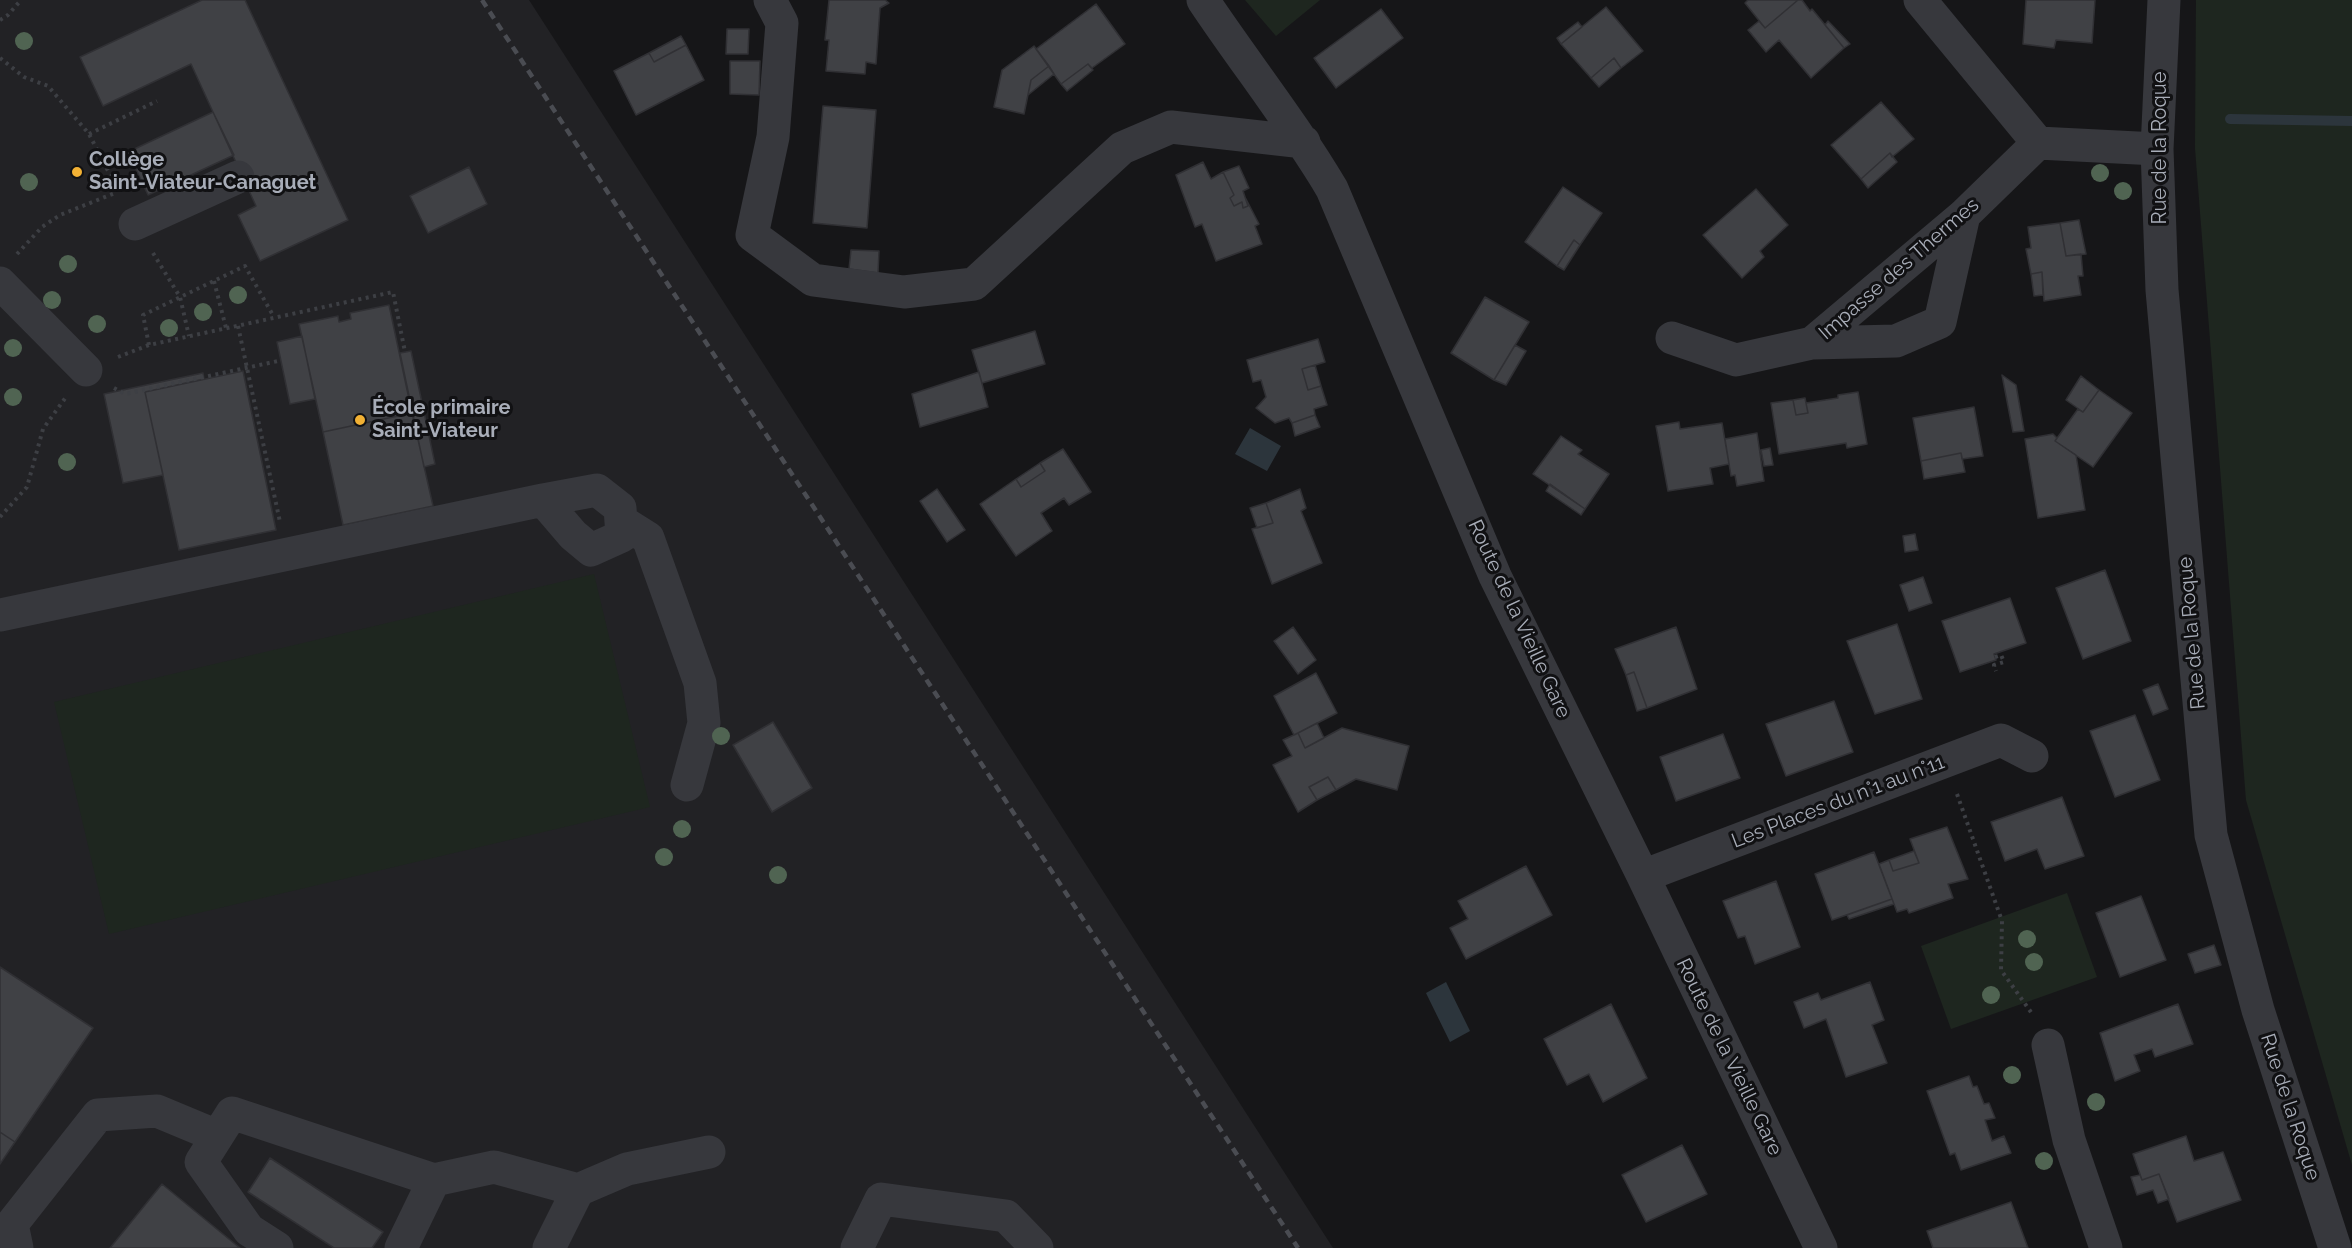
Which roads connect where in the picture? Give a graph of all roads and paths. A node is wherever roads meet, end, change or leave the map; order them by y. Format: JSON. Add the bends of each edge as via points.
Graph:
{"nodes":[{"id":1,"x":21,"y":0,"type":"edge"},
{"id":2,"x":770,"y":0,"type":"edge"},
{"id":3,"x":1203,"y":0,"type":"edge"},
{"id":4,"x":1920,"y":0,"type":"edge"},
{"id":5,"x":2164,"y":0,"type":"edge"},
{"id":6,"x":0,"y":20,"type":"edge"},
{"id":7,"x":0,"y":58,"type":"edge"},
{"id":8,"x":157,"y":101,"type":"dead end"},
{"id":9,"x":89,"y":134,"type":"junction"},
{"id":10,"x":1304,"y":142,"type":"junction"},
{"id":11,"x":2038,"y":143,"type":"junction"},
{"id":12,"x":2157,"y":149,"type":"junction"},
{"id":13,"x":238,"y":177,"type":"dead end"},
{"id":14,"x":119,"y":191,"type":"junction"},
{"id":15,"x":1964,"y":214,"type":"junction"},
{"id":16,"x":135,"y":224,"type":"junction"},
{"id":17,"x":7,"y":270,"type":"edge"},
{"id":18,"x":214,"y":281,"type":"junction"},
{"id":19,"x":180,"y":297,"type":"junction"},
{"id":20,"x":274,"y":318,"type":"junction"},
{"id":21,"x":238,"y":326,"type":"junction"},
{"id":22,"x":226,"y":328,"type":"junction"},
{"id":23,"x":189,"y":336,"type":"junction"},
{"id":24,"x":1671,"y":338,"type":"dead end"},
{"id":25,"x":1812,"y":343,"type":"junction"},
{"id":26,"x":148,"y":345,"type":"junction"},
{"id":27,"x":405,"y":352,"type":"dead end"},
{"id":28,"x":278,"y":361,"type":"dead end"},
{"id":29,"x":247,"y":367,"type":"junction"},
{"id":30,"x":86,"y":370,"type":"junction"},
{"id":31,"x":543,"y":500,"type":"junction"},
{"id":32,"x":0,"y":517,"type":"edge"},
{"id":33,"x":621,"y":521,"type":"junction"},
{"id":34,"x":281,"y":529,"type":"dead end"},
{"id":35,"x":0,"y":615,"type":"edge"},
{"id":36,"x":1995,"y":657,"type":"dead end"},
{"id":37,"x":1996,"y":671,"type":"dead end"},
{"id":38,"x":2032,"y":756,"type":"dead end"},
{"id":39,"x":1945,"y":761,"type":"junction"},
{"id":40,"x":687,"y":785,"type":"dead end"},
{"id":41,"x":1643,"y":876,"type":"junction"},
{"id":42,"x":2048,"y":1045,"type":"joint"},
{"id":43,"x":218,"y":1136,"type":"junction"},
{"id":44,"x":709,"y":1152,"type":"dead end"},
{"id":45,"x":434,"y":1180,"type":"junction"},
{"id":46,"x":578,"y":1190,"type":"junction"},
{"id":47,"x":17,"y":1248,"type":"edge"},
{"id":48,"x":277,"y":1248,"type":"edge"},
{"id":49,"x":401,"y":1248,"type":"edge"},
{"id":50,"x":549,"y":1248,"type":"edge"},
{"id":51,"x":857,"y":1248,"type":"edge"},
{"id":52,"x":1037,"y":1248,"type":"edge"},
{"id":53,"x":1821,"y":1248,"type":"edge"},
{"id":54,"x":2106,"y":1248,"type":"edge"},
{"id":55,"x":2335,"y":1248,"type":"edge"}],
"edges":[{"from":1,"to":6,"type":"path"},
{"from":2,"to":10,"type":"street","via":[[782,23],[773,137],[752,235],[813,280],[904,292],[974,284],[1122,148],[1171,127]]},
{"from":3,"to":10,"type":"street","name":"Route de la Vieille Gare"},
{"from":4,"to":11,"type":"street"},
{"from":5,"to":12,"type":"street","name":"Rue de la Roque"},
{"from":7,"to":9,"type":"path","via":[[24,77],[48,87]]},
{"from":8,"to":9,"type":"path"},
{"from":9,"to":14,"type":"path"},
{"from":10,"to":41,"type":"street","name":"Route de la Vieille Gare","via":[[1332,189],[1495,576]]},
{"from":11,"to":12,"type":"street"},
{"from":11,"to":15,"type":"street","name":"Impasse des Thermes"},
{"from":12,"to":55,"type":"street","name":"Rue de la Roque","via":[[2162,290],[2211,835],[2258,1010]]},
{"from":13,"to":16,"type":"street"},
{"from":14,"to":16,"type":"path"},
{"from":14,"to":17,"type":"path","via":[[60,215],[42,227]]},
{"from":15,"to":25,"type":"street","name":"Impasse des Thermes"},
{"from":15,"to":25,"type":"street","via":[[1940,322],[1896,341]]},
{"from":16,"to":19,"type":"path"},
{"from":17,"to":30,"type":"street"},
{"from":18,"to":19,"type":"path"},
{"from":18,"to":20,"type":"path","via":[[245,266]]},
{"from":18,"to":22,"type":"path"},
{"from":19,"to":23,"type":"path"},
{"from":19,"to":26,"type":"path","via":[[143,315]]},
{"from":20,"to":21,"type":"path"},
{"from":20,"to":27,"type":"path","via":[[393,292]]},
{"from":21,"to":22,"type":"path"},
{"from":21,"to":29,"type":"path"},
{"from":22,"to":23,"type":"path"},
{"from":23,"to":26,"type":"path"},
{"from":24,"to":25,"type":"street","name":"Impasse des Thermes","via":[[1736,360]]},
{"from":26,"to":30,"type":"path"},
{"from":28,"to":29,"type":"path"},
{"from":29,"to":30,"type":"path","via":[[125,394]]},
{"from":29,"to":34,"type":"path"},
{"from":30,"to":32,"type":"path","via":[[43,429],[27,487]]},
{"from":31,"to":33,"type":"street","via":[[597,490],[620,508]]},
{"from":31,"to":33,"type":"street","via":[[591,550],[622,536]]},
{"from":31,"to":35,"type":"street"},
{"from":33,"to":40,"type":"street","via":[[648,538],[700,683],[704,723]]},
{"from":36,"to":37,"type":"path","via":[[2001,655],[2004,662],[1994,665]]},
{"from":38,"to":39,"type":"street","name":"Les Places du n°1 au n°11","via":[[2001,740]]},
{"from":39,"to":41,"type":"street","name":"Les Places du n°1 au n°11"},
{"from":39,"to":42,"type":"path","via":[[2002,921],[2001,970],[2029,1008]]},
{"from":41,"to":53,"type":"street","name":"Route de la Vieille Gare"},
{"from":42,"to":54,"type":"street","via":[[2069,1140]]},
{"from":43,"to":45,"type":"street","via":[[232,1113]]},
{"from":43,"to":47,"type":"street","via":[[157,1111],[98,1115],[12,1224]]},
{"from":43,"to":48,"type":"street","via":[[201,1162],[249,1230]]},
{"from":44,"to":46,"type":"street","via":[[627,1169]]},
{"from":45,"to":46,"type":"street","via":[[494,1167]]},
{"from":45,"to":49,"type":"street"},
{"from":46,"to":50,"type":"street"},
{"from":51,"to":52,"type":"street","via":[[881,1198],[1006,1216]]}]}
